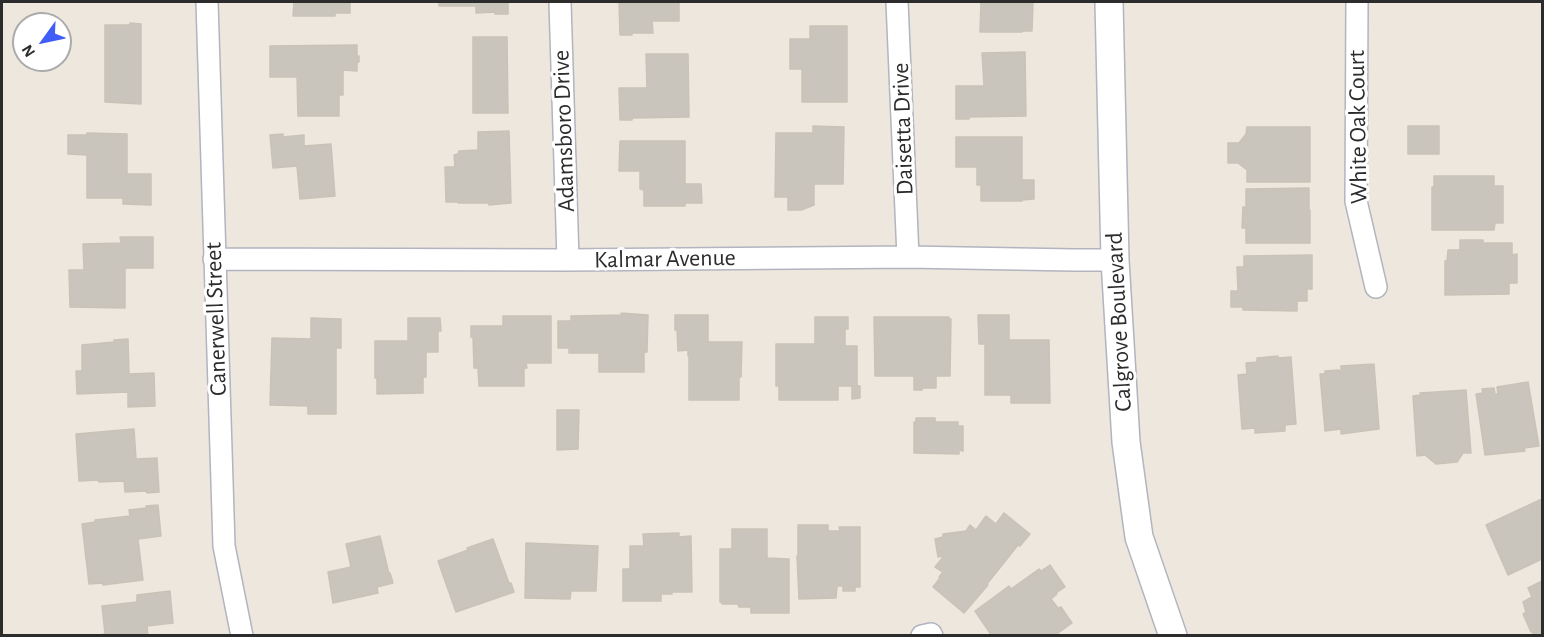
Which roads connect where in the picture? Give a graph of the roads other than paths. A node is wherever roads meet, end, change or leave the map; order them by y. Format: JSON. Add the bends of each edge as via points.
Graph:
{"nodes":[{"id":1,"x":207,"y":2,"type":"edge"},
{"id":2,"x":560,"y":2,"type":"edge"},
{"id":3,"x":897,"y":2,"type":"edge"},
{"id":4,"x":1109,"y":2,"type":"edge"},
{"id":5,"x":1357,"y":2,"type":"edge"},
{"id":6,"x":908,"y":257,"type":"junction"},
{"id":7,"x":214,"y":259,"type":"junction"},
{"id":8,"x":568,"y":260,"type":"junction"},
{"id":9,"x":1115,"y":260,"type":"junction"},
{"id":10,"x":1376,"y":287,"type":"dead end"},
{"id":11,"x":242,"y":636,"type":"edge"},
{"id":12,"x":922,"y":636,"type":"edge"},
{"id":13,"x":932,"y":636,"type":"edge"},
{"id":14,"x":1173,"y":636,"type":"edge"}],
"edges":[{"from":1,"to":7,"type":"street","name":"Canerwell Street"},
{"from":2,"to":8,"type":"street","name":"Adamsboro Drive"},
{"from":3,"to":6,"type":"street","name":"Daisetta Drive"},
{"from":4,"to":9,"type":"street","name":"Calgrove Boulevard"},
{"from":5,"to":10,"type":"street","name":"White Oak Court","via":[[1356,201]]},
{"from":6,"to":8,"type":"street","name":"Kalmar Avenue"},
{"from":6,"to":9,"type":"street","name":"Kalmar Avenue"},
{"from":7,"to":8,"type":"street","name":"Kalmar Avenue"},
{"from":7,"to":11,"type":"street","name":"Canerwell Street","via":[[224,546]]},
{"from":9,"to":14,"type":"street","name":"Calgrove Boulevard","via":[[1126,441],[1139,537]]},
{"from":12,"to":13,"type":"street"}]}
